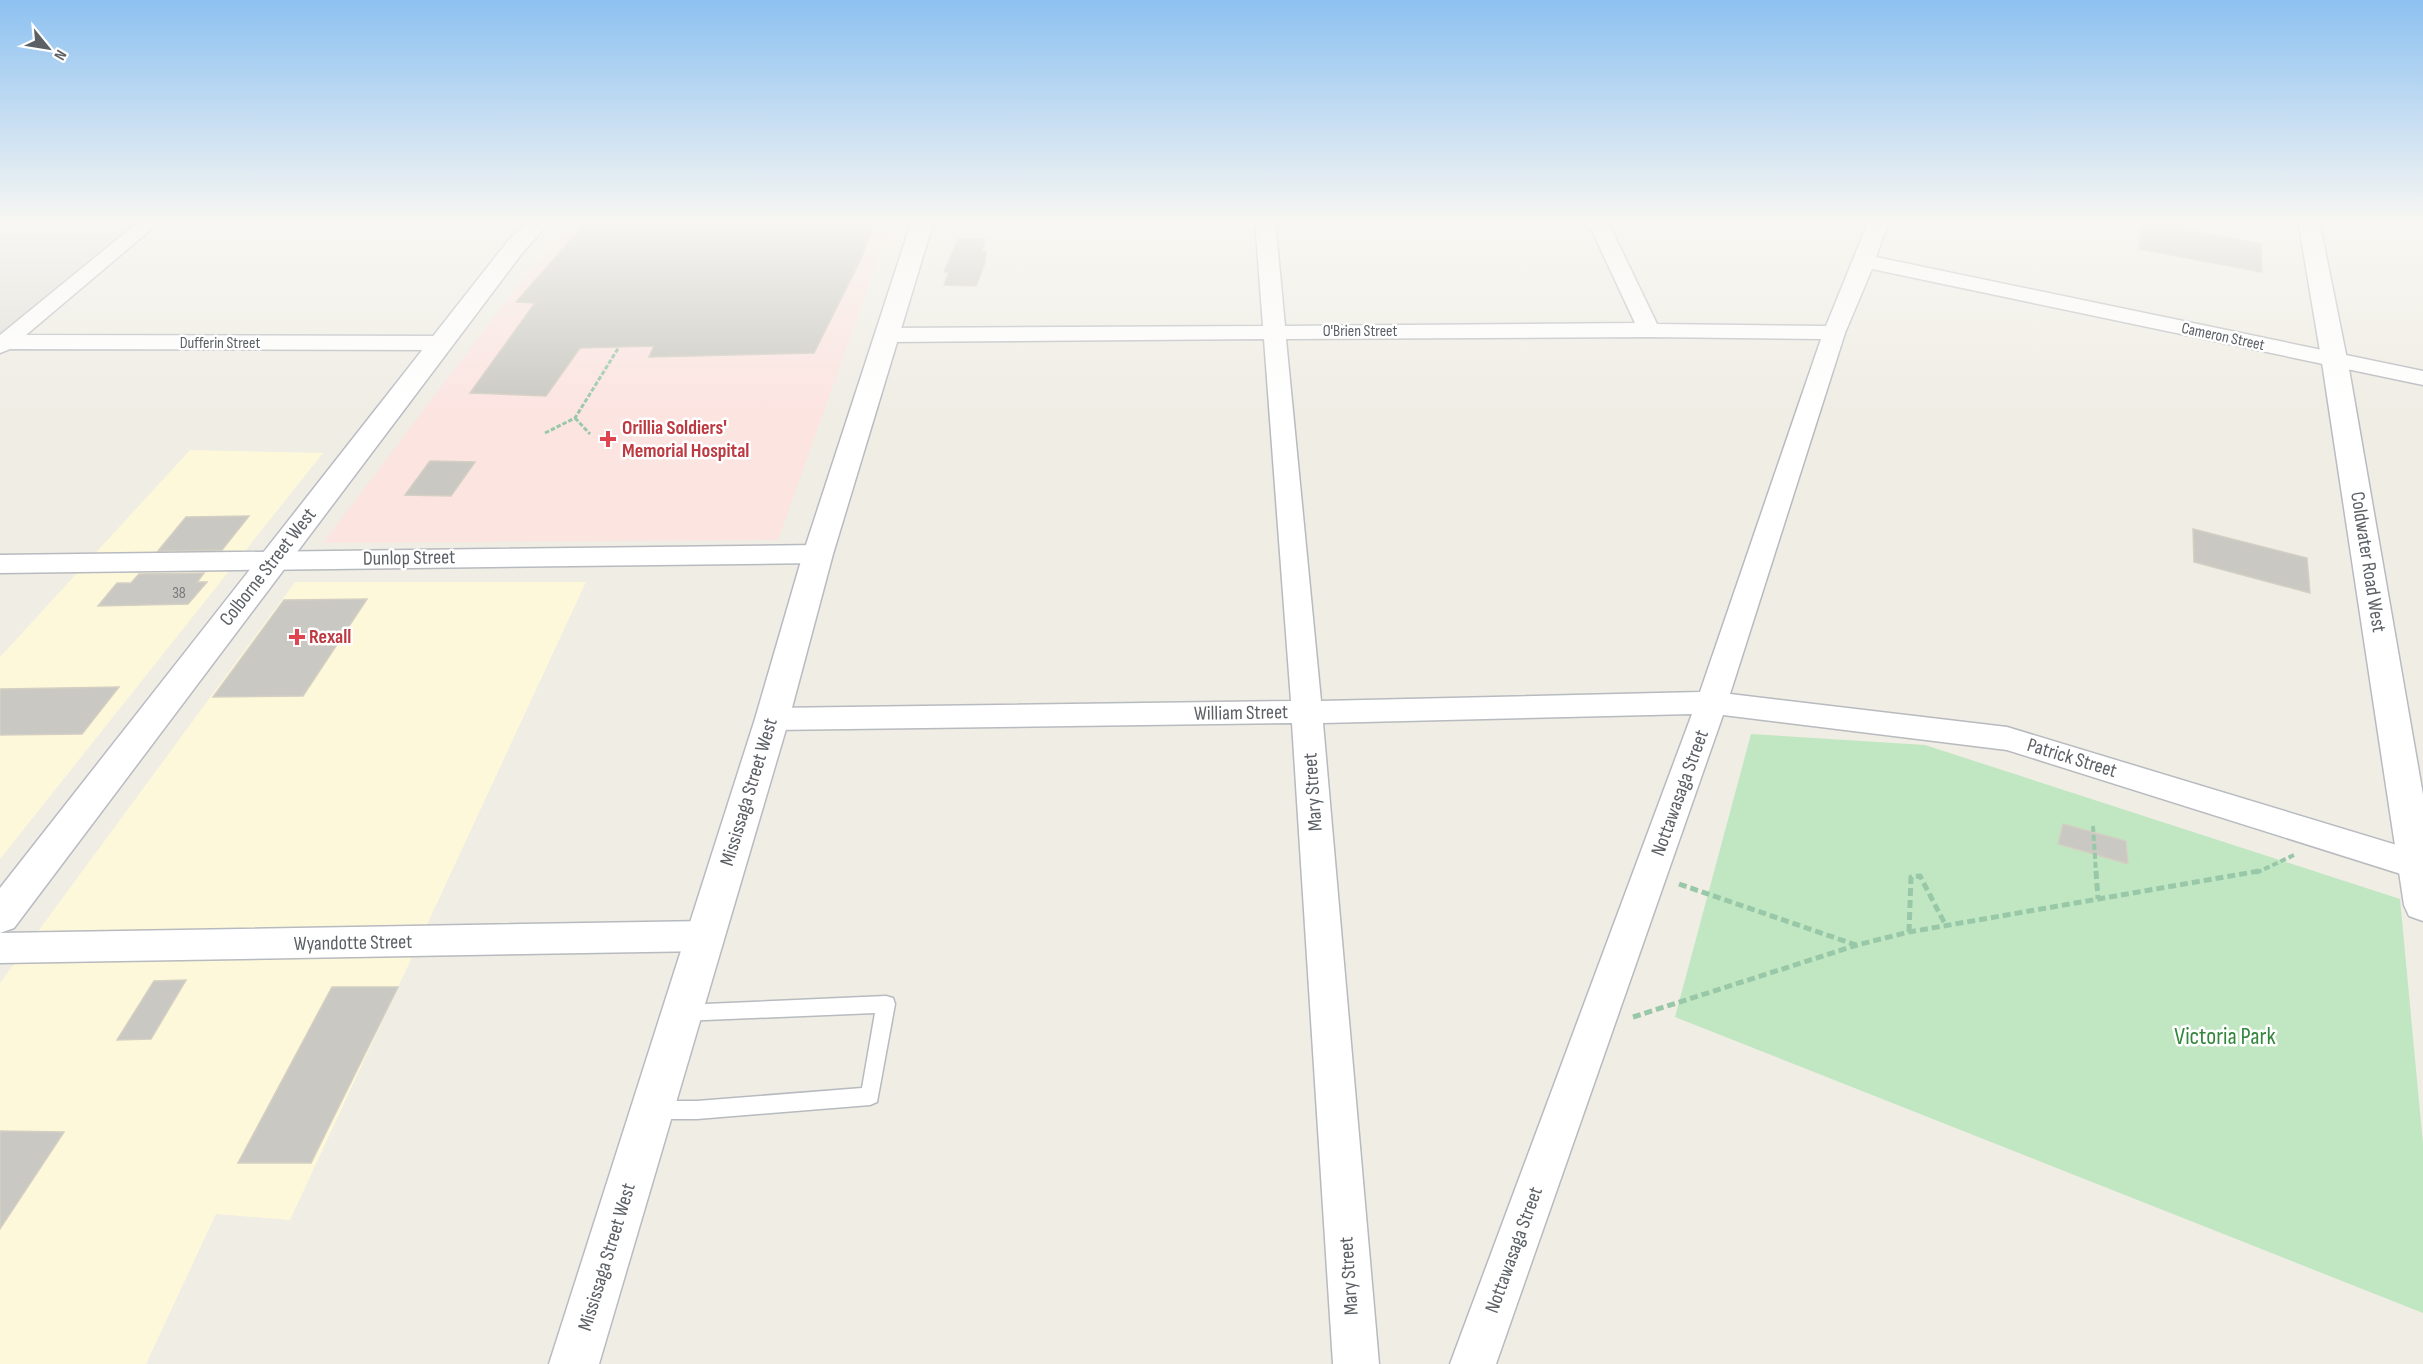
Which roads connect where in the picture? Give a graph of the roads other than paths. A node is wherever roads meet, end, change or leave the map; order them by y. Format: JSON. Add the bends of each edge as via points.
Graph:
{"nodes":[{"id":1,"x":75,"y":284,"type":"edge"},
{"id":2,"x":487,"y":284,"type":"edge"},
{"id":3,"x":903,"y":284,"type":"edge"},
{"id":4,"x":1271,"y":284,"type":"edge"},
{"id":5,"x":1627,"y":284,"type":"edge"},
{"id":6,"x":1855,"y":284,"type":"edge"},
{"id":7,"x":1971,"y":284,"type":"edge"},
{"id":8,"x":2320,"y":284,"type":"edge"},
{"id":9,"x":1649,"y":330,"type":"junction"},
{"id":10,"x":1275,"y":332,"type":"junction"},
{"id":11,"x":1834,"y":333,"type":"junction"},
{"id":12,"x":886,"y":336,"type":"junction"},
{"id":13,"x":441,"y":343,"type":"junction"},
{"id":14,"x":2,"y":344,"type":"edge"},
{"id":15,"x":2335,"y":361,"type":"junction"},
{"id":16,"x":2423,"y":378,"type":"edge"},
{"id":17,"x":818,"y":554,"type":"junction"},
{"id":18,"x":273,"y":559,"type":"junction"},
{"id":19,"x":0,"y":564,"type":"edge"},
{"id":20,"x":1711,"y":703,"type":"junction"},
{"id":21,"x":1306,"y":712,"type":"junction"},
{"id":22,"x":772,"y":719,"type":"junction"},
{"id":23,"x":2420,"y":866,"type":"edge"},
{"id":24,"x":2423,"y":905,"type":"edge"},
{"id":25,"x":0,"y":917,"type":"edge"},
{"id":26,"x":706,"y":936,"type":"junction"},
{"id":27,"x":0,"y":948,"type":"edge"},
{"id":28,"x":682,"y":1013,"type":"junction"},
{"id":29,"x":652,"y":1110,"type":"junction"},
{"id":30,"x":574,"y":1364,"type":"edge"},
{"id":31,"x":1356,"y":1364,"type":"edge"},
{"id":32,"x":1473,"y":1364,"type":"edge"}],
"edges":[{"from":1,"to":14,"type":"street"},
{"from":2,"to":13,"type":"main road","name":"Colborne Street West"},
{"from":3,"to":12,"type":"main road","name":"Mississaga Street West"},
{"from":4,"to":10,"type":"street","name":"Mary Street"},
{"from":5,"to":9,"type":"street"},
{"from":6,"to":11,"type":"street","name":"Nottawasaga Street"},
{"from":7,"to":15,"type":"street","name":"Cameron Street"},
{"from":8,"to":15,"type":"main road","name":"Coldwater Road West"},
{"from":9,"to":10,"type":"street","name":"O'Brien Street"},
{"from":9,"to":11,"type":"street","name":"O'Brien Street"},
{"from":10,"to":12,"type":"street","name":"O'Brien Street"},
{"from":10,"to":21,"type":"street","name":"Mary Street"},
{"from":11,"to":20,"type":"street","name":"Nottawasaga Street"},
{"from":12,"to":17,"type":"main road","name":"Mississaga Street West"},
{"from":13,"to":14,"type":"street","name":"Dufferin Street"},
{"from":13,"to":18,"type":"main road","name":"Colborne Street West"},
{"from":15,"to":16,"type":"street","name":"Cameron Street"},
{"from":15,"to":23,"type":"main road","name":"Coldwater Road West"},
{"from":17,"to":18,"type":"street","name":"Dunlop Street"},
{"from":17,"to":22,"type":"main road","name":"Mississaga Street West"},
{"from":18,"to":19,"type":"street","name":"Dunlop Street"},
{"from":18,"to":25,"type":"main road","name":"Colborne Street West"},
{"from":20,"to":21,"type":"street","name":"William Street"},
{"from":20,"to":23,"type":"street","name":"Patrick Street","via":[[2007,739]]},
{"from":20,"to":32,"type":"street","name":"Nottawasaga Street"},
{"from":21,"to":22,"type":"street","name":"William Street"},
{"from":21,"to":31,"type":"street","name":"Mary Street"},
{"from":22,"to":26,"type":"main road","name":"Mississaga Street West"},
{"from":23,"to":24,"type":"main road","name":"Coldwater Road West"},
{"from":26,"to":27,"type":"street","name":"Wyandotte Street"},
{"from":26,"to":28,"type":"main road","name":"Mississaga Street West"},
{"from":28,"to":29,"type":"main road","name":"Mississaga Street West"},
{"from":28,"to":29,"type":"lane","via":[[886,1004],[870,1096]]},
{"from":29,"to":30,"type":"main road","name":"Mississaga Street West"}]}
